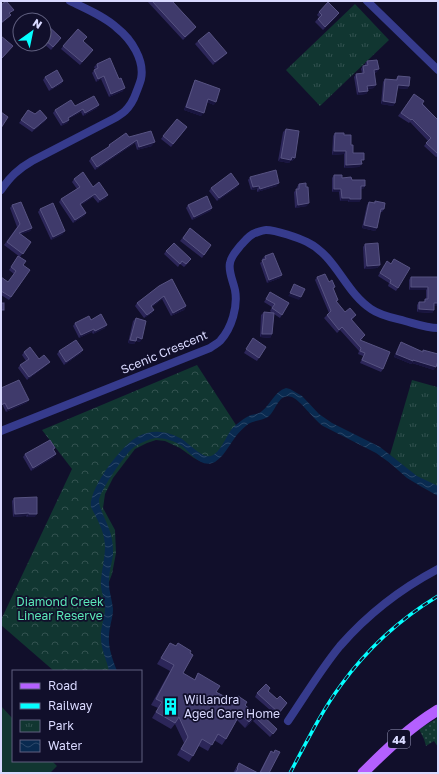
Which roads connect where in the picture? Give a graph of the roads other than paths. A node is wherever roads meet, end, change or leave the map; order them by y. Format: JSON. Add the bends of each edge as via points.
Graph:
{"nodes":[{"id":1,"x":70,"y":1,"type":"edge"},
{"id":2,"x":367,"y":1,"type":"edge"},
{"id":3,"x":438,"y":70,"type":"edge"},
{"id":4,"x":1,"y":190,"type":"edge"},
{"id":5,"x":438,"y":328,"type":"edge"},
{"id":6,"x":1,"y":431,"type":"edge"},
{"id":7,"x":438,"y":569,"type":"edge"},
{"id":8,"x":438,"y":710,"type":"edge"},
{"id":9,"x":288,"y":721,"type":"dead end"},
{"id":10,"x":363,"y":773,"type":"edge"}],
"edges":[{"from":1,"to":4,"type":"street","via":[[107,20],[128,38],[139,58],[142,77],[138,89],[126,110],[20,168]]},
{"from":2,"to":3,"type":"street"},
{"from":5,"to":6,"type":"street","name":"Scenic Crescent","via":[[372,310],[360,301],[329,259],[313,245],[300,238],[267,230],[246,240],[229,263],[235,292],[234,314],[220,341],[210,348]]},
{"from":7,"to":9,"type":"street","via":[[388,600],[364,622],[323,668]]},
{"from":8,"to":10,"type":"main road","number":"44","via":[[403,735]]}]}
